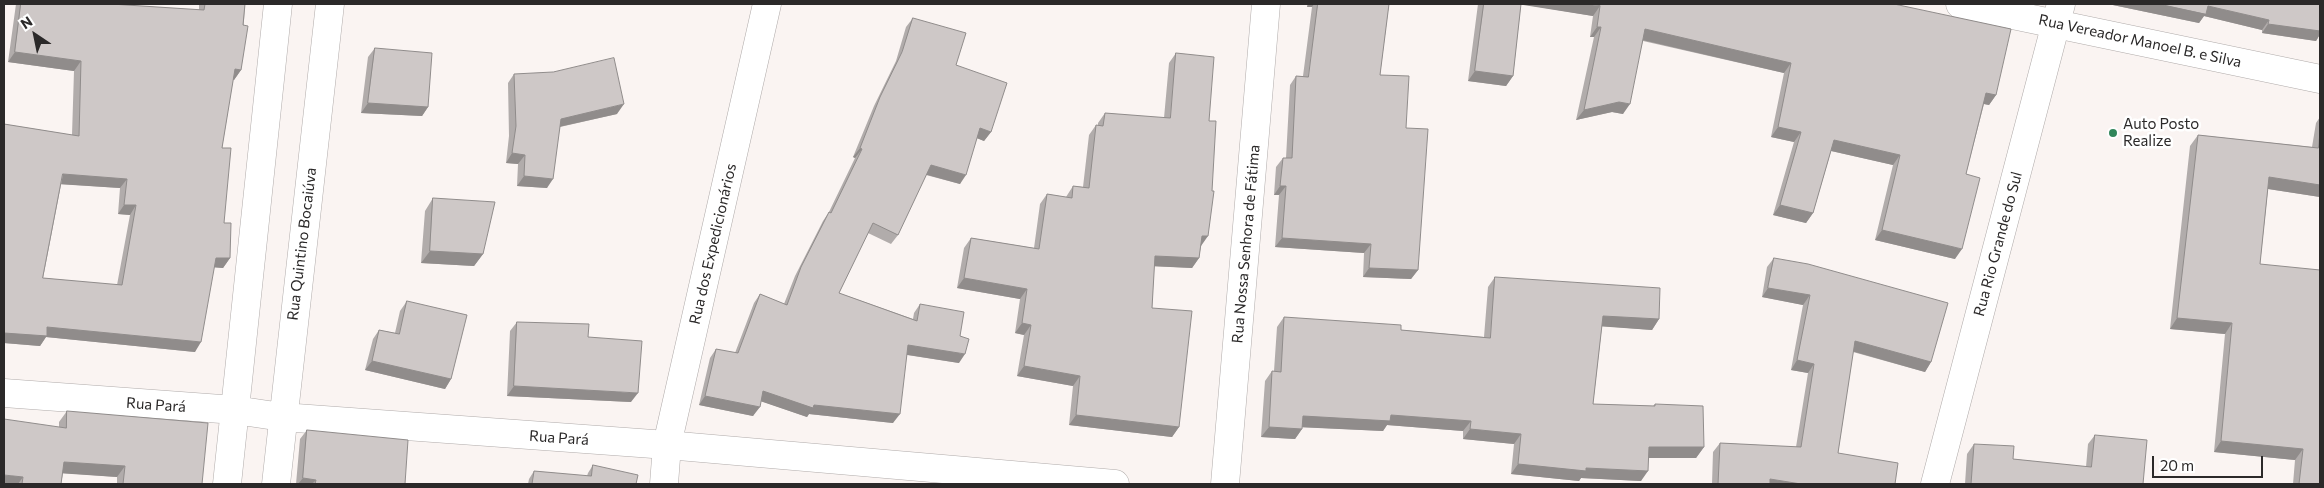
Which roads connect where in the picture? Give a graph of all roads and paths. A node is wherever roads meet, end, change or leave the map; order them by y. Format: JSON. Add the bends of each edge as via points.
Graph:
{"nodes":[{"id":1,"x":278,"y":4,"type":"edge"},
{"id":2,"x":330,"y":4,"type":"edge"},
{"id":3,"x":767,"y":4,"type":"edge"},
{"id":4,"x":1266,"y":4,"type":"edge"},
{"id":5,"x":1960,"y":4,"type":"edge"},
{"id":6,"x":2058,"y":14,"type":"edge"},
{"id":7,"x":2320,"y":79,"type":"edge"},
{"id":8,"x":4,"y":393,"type":"edge"},
{"id":9,"x":235,"y":410,"type":"junction"},
{"id":10,"x":282,"y":417,"type":"junction"},
{"id":11,"x":667,"y":446,"type":"junction"},
{"id":12,"x":227,"y":484,"type":"edge"},
{"id":13,"x":276,"y":484,"type":"edge"},
{"id":14,"x":664,"y":484,"type":"edge"},
{"id":15,"x":1115,"y":484,"type":"edge"},
{"id":16,"x":1225,"y":484,"type":"edge"},
{"id":17,"x":1935,"y":484,"type":"edge"}],
"edges":[{"from":1,"to":9,"type":"street"},
{"from":2,"to":10,"type":"street","name":"Rua Quintino Bocaiúva"},
{"from":3,"to":11,"type":"street","name":"Rua dos Expedicionários"},
{"from":4,"to":16,"type":"street","name":"Rua Nossa Senhora de Fátima"},
{"from":5,"to":6,"type":"street","name":"Rua Vereador Manoel B. e Silva"},
{"from":6,"to":7,"type":"street","name":"Rua Vereador Manoel B. e Silva"},
{"from":6,"to":17,"type":"street","name":"Rua Rio Grande do Sul"},
{"from":8,"to":9,"type":"street","name":"Rua Pará"},
{"from":9,"to":10,"type":"street","name":"Rua Pará"},
{"from":9,"to":12,"type":"street"},
{"from":10,"to":11,"type":"street","name":"Rua Pará"},
{"from":10,"to":13,"type":"street","name":"Rua Quintino Bocaiúva"},
{"from":11,"to":14,"type":"street","name":"Rua dos Expedicionários"},
{"from":11,"to":15,"type":"street","name":"Rua Pará"}]}
